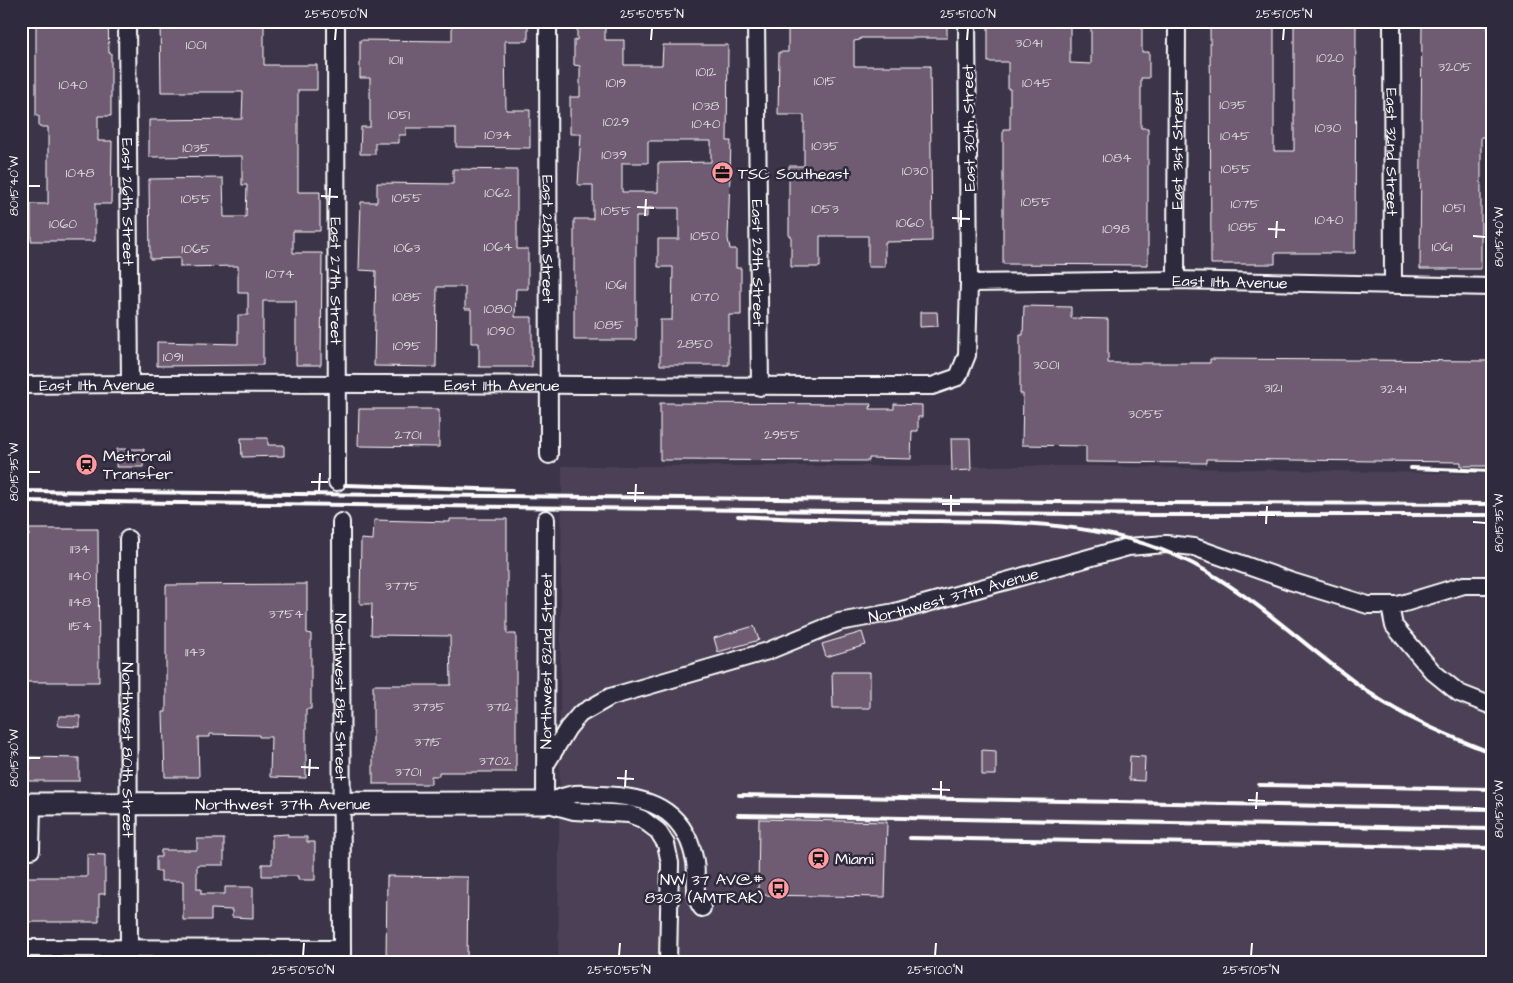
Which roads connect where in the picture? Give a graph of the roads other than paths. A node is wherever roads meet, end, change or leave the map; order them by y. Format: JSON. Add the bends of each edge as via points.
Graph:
{"nodes":[{"id":1,"x":127,"y":21,"type":"edge"},
{"id":2,"x":336,"y":21,"type":"edge"},
{"id":3,"x":548,"y":21,"type":"edge"},
{"id":4,"x":756,"y":21,"type":"edge"},
{"id":5,"x":967,"y":21,"type":"edge"},
{"id":6,"x":1177,"y":21,"type":"edge"},
{"id":7,"x":1392,"y":21,"type":"edge"},
{"id":8,"x":1176,"y":280,"type":"junction"},
{"id":9,"x":969,"y":283,"type":"junction"},
{"id":10,"x":1393,"y":284,"type":"junction"},
{"id":11,"x":1492,"y":287,"type":"edge"},
{"id":12,"x":967,"y":355,"type":"joint"},
{"id":13,"x":337,"y":382,"type":"junction"},
{"id":14,"x":130,"y":384,"type":"junction"},
{"id":15,"x":21,"y":385,"type":"edge"},
{"id":16,"x":548,"y":386,"type":"junction"},
{"id":17,"x":760,"y":387,"type":"junction"},
{"id":18,"x":549,"y":455,"type":"dead end"},
{"id":19,"x":338,"y":482,"type":"dead end"},
{"id":20,"x":546,"y":520,"type":"dead end"},
{"id":21,"x":341,"y":522,"type":"dead end"},
{"id":22,"x":128,"y":539,"type":"dead end"},
{"id":23,"x":1492,"y":586,"type":"edge"},
{"id":24,"x":1390,"y":606,"type":"junction"},
{"id":25,"x":1492,"y":706,"type":"edge"},
{"id":26,"x":546,"y":764,"type":"junction"},
{"id":27,"x":342,"y":803,"type":"junction"},
{"id":28,"x":545,"y":803,"type":"junction"},
{"id":29,"x":27,"y":804,"type":"edge"},
{"id":30,"x":130,"y":804,"type":"junction"},
{"id":31,"x":31,"y":850,"type":"dead end"},
{"id":32,"x":702,"y":908,"type":"dead end"},
{"id":33,"x":21,"y":948,"type":"edge"},
{"id":34,"x":129,"y":954,"type":"edge"},
{"id":35,"x":342,"y":955,"type":"edge"},
{"id":36,"x":668,"y":962,"type":"edge"}],
"edges":[{"from":1,"to":14,"type":"street","name":"East 26th Street"},
{"from":2,"to":13,"type":"street","name":"East 27th Street"},
{"from":3,"to":16,"type":"street","name":"East 28th Street"},
{"from":4,"to":17,"type":"street","name":"East 29th Street"},
{"from":5,"to":9,"type":"street","name":"East 30th Street"},
{"from":6,"to":8,"type":"street","name":"East 31st Street"},
{"from":7,"to":10,"type":"street","name":"East 32nd Street"},
{"from":8,"to":9,"type":"street","name":"East 11th Avenue"},
{"from":8,"to":10,"type":"street","name":"East 11th Avenue"},
{"from":9,"to":12,"type":"street","name":"East 30th Street"},
{"from":10,"to":11,"type":"street","name":"East 11th Avenue"},
{"from":12,"to":17,"type":"street","name":"East 11th Avenue","via":[[958,377],[932,386]]},
{"from":13,"to":14,"type":"street","name":"East 11th Avenue"},
{"from":13,"to":16,"type":"street","name":"East 11th Avenue"},
{"from":13,"to":19,"type":"street","name":"East 27th Street"},
{"from":14,"to":15,"type":"street","name":"East 11th Avenue"},
{"from":16,"to":17,"type":"street","name":"East 11th Avenue"},
{"from":16,"to":18,"type":"street","name":"East 28th Street"},
{"from":20,"to":26,"type":"street","name":"Northwest 82nd Street"},
{"from":21,"to":27,"type":"street","name":"Northwest 81st Street"},
{"from":22,"to":30,"type":"street","name":"Northwest 80th Street"},
{"from":23,"to":24,"type":"street","name":"Northwest 37th Avenue","via":[[1464,585]]},
{"from":24,"to":25,"type":"street","via":[[1394,626],[1433,672],[1459,693]]},
{"from":24,"to":26,"type":"street","name":"Northwest 37th Avenue","via":[[1361,603],[1188,545],[1128,547],[895,612],[840,622],[768,650],[610,697],[580,714]]},
{"from":26,"to":28,"type":"street","name":"Northwest 82nd Street"},
{"from":27,"to":28,"type":"street","name":"Northwest 37th Avenue"},
{"from":27,"to":30,"type":"street","name":"Northwest 37th Avenue"},
{"from":27,"to":35,"type":"street","name":"Northwest 81st Street"},
{"from":28,"to":32,"type":"street","name":"Northwest 37th Avenue","via":[[574,794],[629,796],[656,805],[678,825],[692,848],[696,897]]},
{"from":28,"to":36,"type":"street","name":"Northwest 37th Avenue","via":[[574,811],[629,814],[658,831],[668,849],[670,863]]},
{"from":29,"to":30,"type":"street","name":"Northwest 37th Avenue"},
{"from":29,"to":31,"type":"street"},
{"from":30,"to":34,"type":"street","name":"Northwest 80th Street"},
{"from":33,"to":34,"type":"street"},
{"from":34,"to":35,"type":"street"}]}
